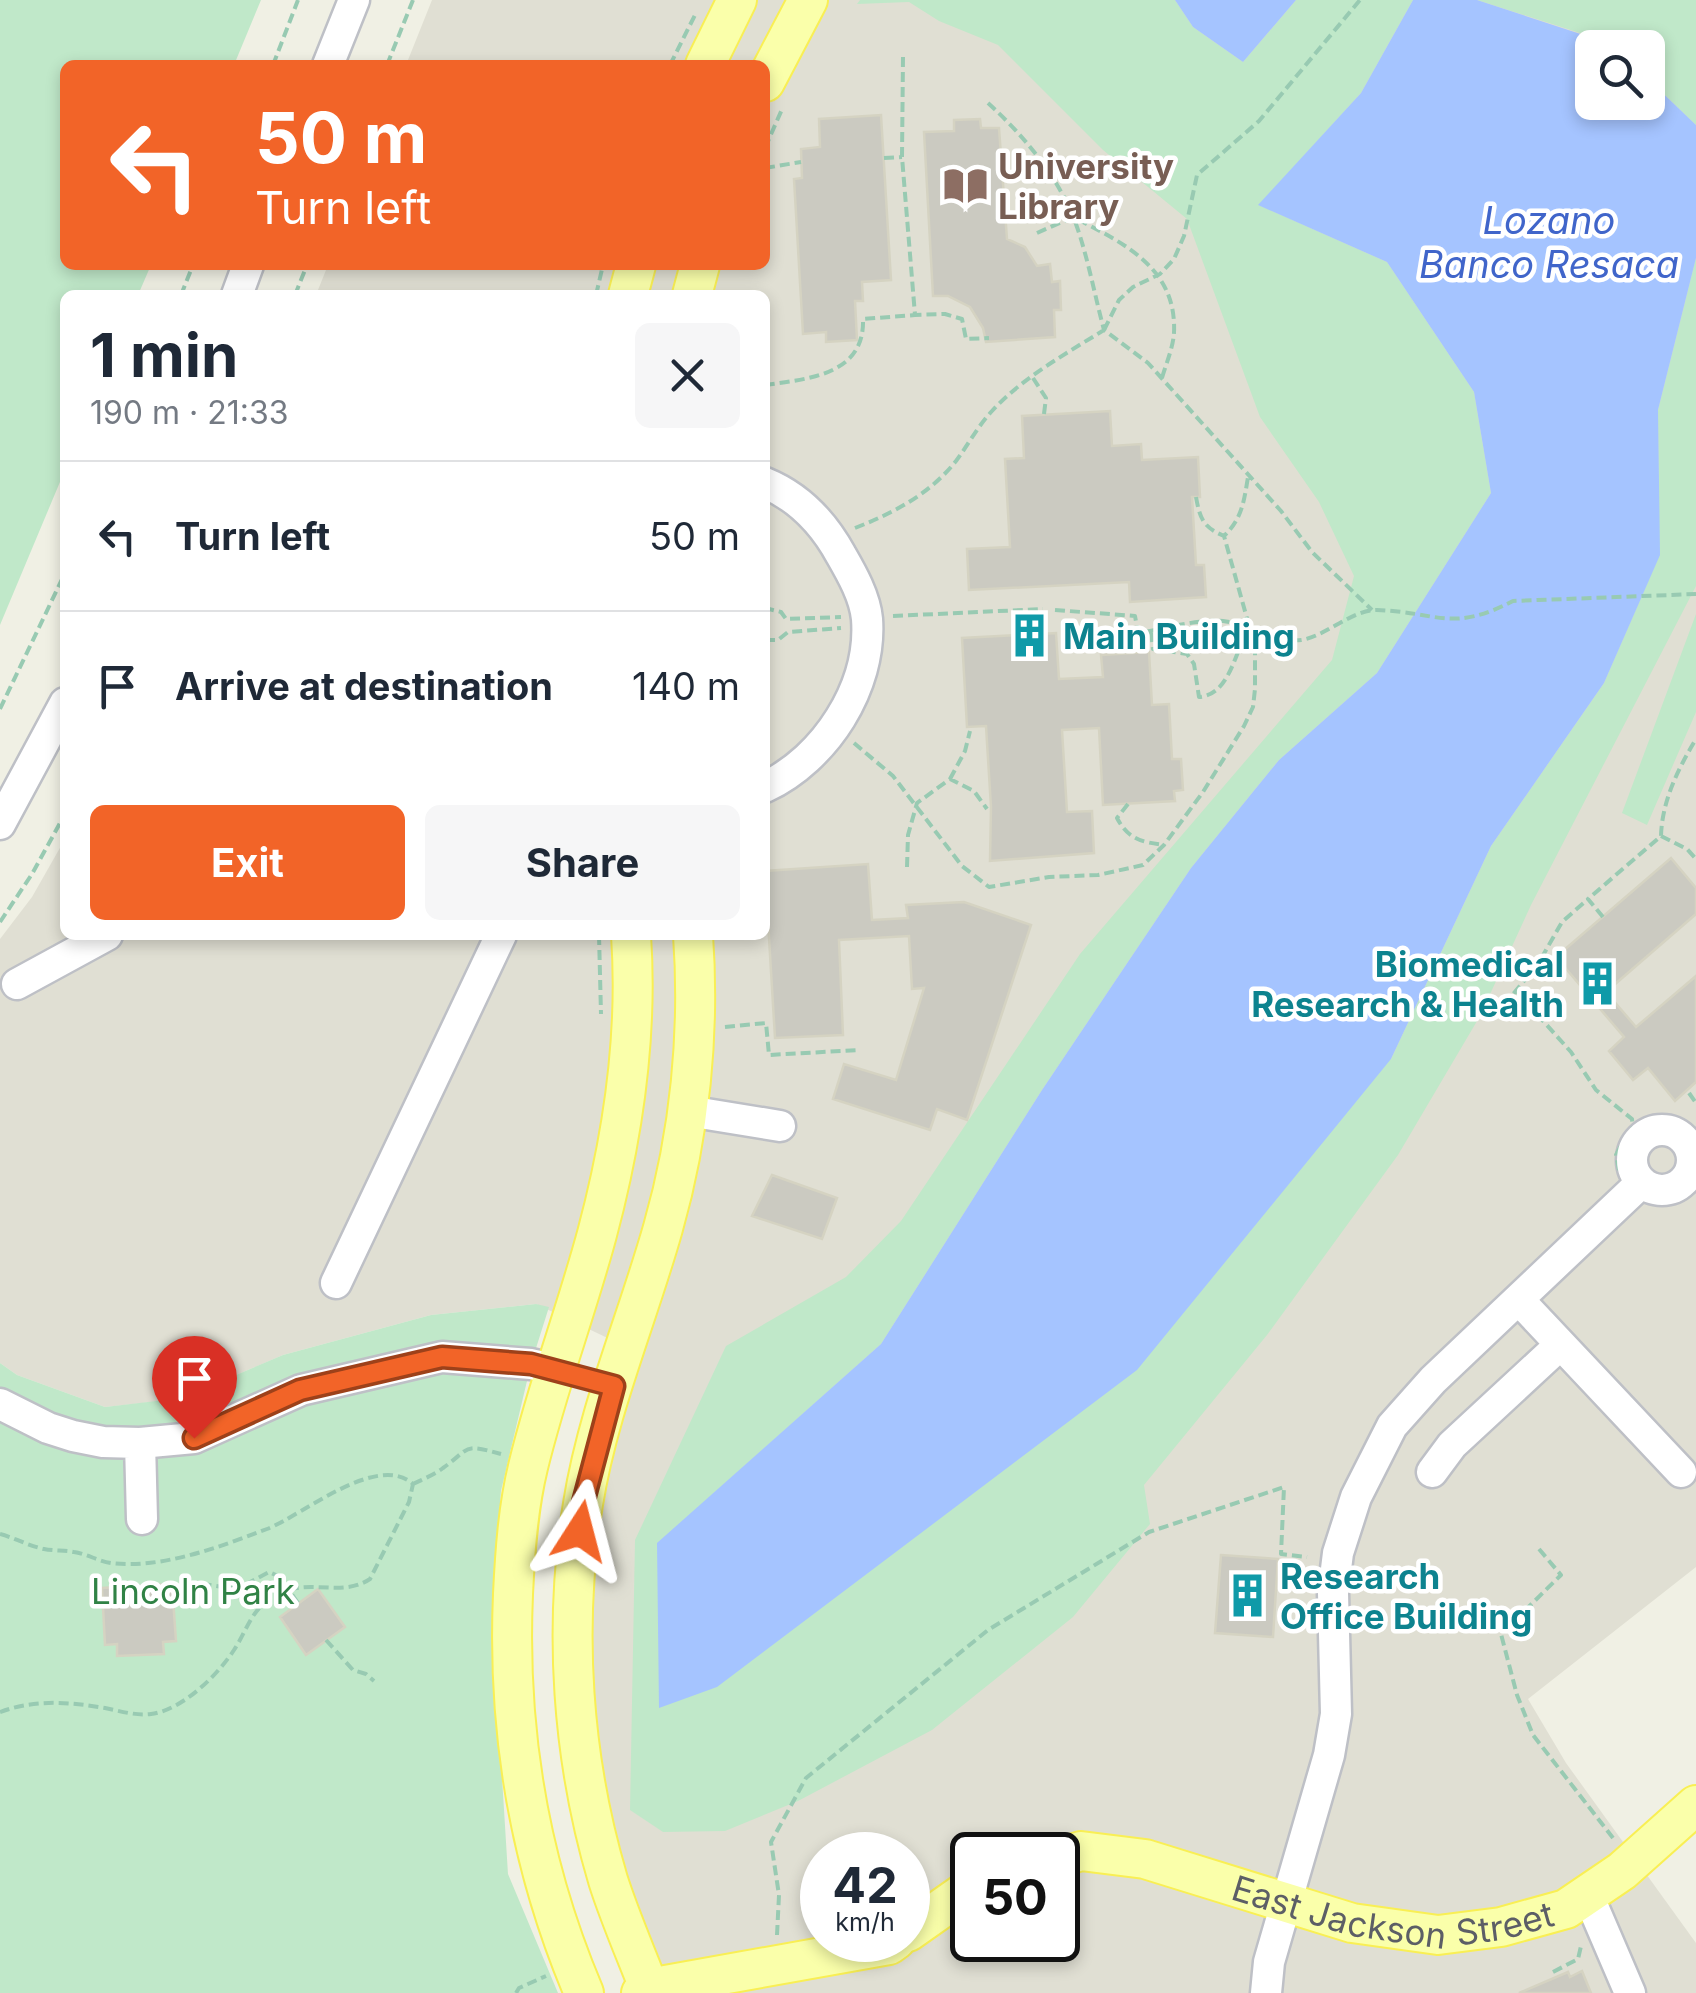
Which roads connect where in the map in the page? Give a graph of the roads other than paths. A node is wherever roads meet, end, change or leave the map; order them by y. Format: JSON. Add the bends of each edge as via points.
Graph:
{"nodes":[{"id":1,"x":354,"y":0,"type":"edge"},
{"id":2,"x":737,"y":0,"type":"edge"},
{"id":3,"x":808,"y":0,"type":"edge"},
{"id":4,"x":330,"y":60,"type":"edge"},
{"id":5,"x":707,"y":60,"type":"edge"},
{"id":6,"x":770,"y":72,"type":"edge"},
{"id":7,"x":770,"y":486,"type":"edge"},
{"id":8,"x":60,"y":712,"type":"edge"},
{"id":9,"x":770,"y":784,"type":"edge"},
{"id":10,"x":0,"y":824,"type":"edge"},
{"id":11,"x":98,"y":940,"type":"edge"},
{"id":12,"x":499,"y":940,"type":"edge"},
{"id":13,"x":631,"y":940,"type":"edge"},
{"id":14,"x":693,"y":940,"type":"edge"},
{"id":15,"x":17,"y":984,"type":"dead end"},
{"id":16,"x":688,"y":1111,"type":"junction"},
{"id":17,"x":780,"y":1126,"type":"dead end"},
{"id":18,"x":1630,"y":1176,"type":"junction"},
{"id":19,"x":1689,"y":1188,"type":"edge"},
{"id":20,"x":336,"y":1282,"type":"dead end"},
{"id":21,"x":1519,"y":1300,"type":"junction"},
{"id":22,"x":1560,"y":1345,"type":"junction"},
{"id":23,"x":557,"y":1370,"type":"junction"},
{"id":24,"x":614,"y":1386,"type":"junction"},
{"id":25,"x":0,"y":1404,"type":"edge"},
{"id":26,"x":140,"y":1443,"type":"junction"},
{"id":27,"x":1432,"y":1472,"type":"dead end"},
{"id":28,"x":1681,"y":1472,"type":"dead end"},
{"id":29,"x":142,"y":1519,"type":"dead end"},
{"id":30,"x":1696,"y":1805,"type":"edge"},
{"id":31,"x":1080,"y":1851,"type":"edge"},
{"id":32,"x":1588,"y":1895,"type":"junction"},
{"id":33,"x":1288,"y":1903,"type":"junction"},
{"id":34,"x":800,"y":1961,"type":"edge"},
{"id":35,"x":578,"y":1978,"type":"edge"},
{"id":36,"x":647,"y":1991,"type":"edge"},
{"id":37,"x":1266,"y":1993,"type":"edge"},
{"id":38,"x":1630,"y":1993,"type":"edge"}],
"edges":[{"from":1,"to":4,"type":"street"},
{"from":2,"to":5,"type":"main road"},
{"from":3,"to":6,"type":"main road"},
{"from":7,"to":9,"type":"street","via":[[812,513],[832,538],[867,619],[864,662],[851,700],[806,759]]},
{"from":8,"to":10,"type":"street"},
{"from":11,"to":15,"type":"street"},
{"from":12,"to":20,"type":"street"},
{"from":13,"to":23,"type":"main road","via":[[624,1118]]},
{"from":14,"to":16,"type":"main road"},
{"from":16,"to":17,"type":"street"},
{"from":16,"to":24,"type":"main road","via":[[663,1229]]},
{"from":18,"to":19,"type":"street","via":[[1662,1190]]},
{"from":18,"to":19,"type":"street","via":[[1634,1147],[1647,1134],[1674,1133],[1688,1146]]},
{"from":18,"to":21,"type":"street"},
{"from":21,"to":22,"type":"street"},
{"from":21,"to":33,"type":"street","via":[[1392,1426],[1356,1497],[1334,1592],[1334,1728]]},
{"from":22,"to":27,"type":"street","via":[[1452,1445]]},
{"from":22,"to":28,"type":"street"},
{"from":23,"to":24,"type":"main road"},
{"from":23,"to":26,"type":"street","via":[[442,1357],[300,1390],[194,1438]]},
{"from":23,"to":35,"type":"main road","via":[[527,1469],[515,1550],[514,1700],[539,1864]]},
{"from":24,"to":36,"type":"main road","via":[[583,1503],[572,1654],[587,1792]]},
{"from":25,"to":26,"type":"street","via":[[73,1436]]},
{"from":26,"to":29,"type":"street"},
{"from":30,"to":32,"type":"main road","name":"East Jackson Street"},
{"from":31,"to":33,"type":"main road","name":"East Jackson Street","via":[[1145,1859]]},
{"from":32,"to":33,"type":"main road","name":"East Jackson Street","via":[[1566,1909],[1501,1927],[1438,1935],[1352,1923]]},
{"from":32,"to":38,"type":"street"},
{"from":33,"to":37,"type":"street"},
{"from":34,"to":36,"type":"main road"}]}
